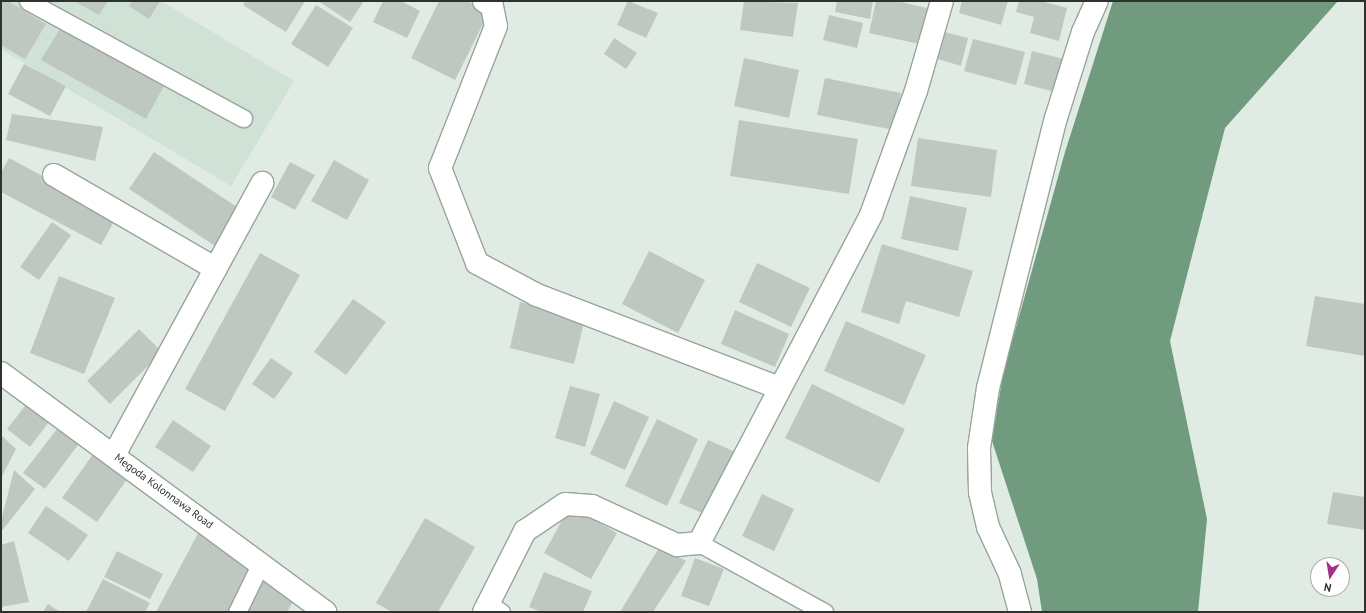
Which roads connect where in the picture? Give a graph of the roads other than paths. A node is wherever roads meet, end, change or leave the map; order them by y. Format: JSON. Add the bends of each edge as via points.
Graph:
{"nodes":[{"id":1,"x":28,"y":1,"type":"edge"},
{"id":2,"x":484,"y":1,"type":"edge"},
{"id":3,"x":942,"y":1,"type":"edge"},
{"id":4,"x":1097,"y":1,"type":"edge"},
{"id":5,"x":243,"y":118,"type":"dead end"},
{"id":6,"x":54,"y":175,"type":"dead end"},
{"id":7,"x":262,"y":183,"type":"dead end"},
{"id":8,"x":216,"y":269,"type":"junction"},
{"id":9,"x":1,"y":373,"type":"edge"},
{"id":10,"x":779,"y":388,"type":"junction"},
{"id":11,"x":114,"y":455,"type":"junction"},
{"id":12,"x":699,"y":543,"type":"junction"},
{"id":13,"x":261,"y":563,"type":"junction"},
{"id":14,"x":491,"y":609,"type":"edge"},
{"id":15,"x":320,"y":610,"type":"edge"},
{"id":16,"x":237,"y":612,"type":"edge"},
{"id":17,"x":824,"y":612,"type":"edge"},
{"id":18,"x":1020,"y":612,"type":"edge"}],
"edges":[{"from":1,"to":5,"type":"lane"},
{"from":2,"to":10,"type":"street","via":[[492,6],[496,26],[440,168],[477,263],[537,295]]},
{"from":3,"to":10,"type":"street","via":[[916,91],[871,215]]},
{"from":4,"to":18,"type":"street","via":[[1083,32],[1056,118],[988,388],[979,448],[980,492],[988,528],[1010,574]]},
{"from":6,"to":8,"type":"street"},
{"from":7,"to":8,"type":"street"},
{"from":8,"to":11,"type":"street"},
{"from":9,"to":11,"type":"street","name":"Megoda Kolonnawa Road"},
{"from":10,"to":12,"type":"street"},
{"from":11,"to":13,"type":"street","name":"Megoda Kolonnawa Road"},
{"from":12,"to":14,"type":"street","via":[[677,545],[592,506],[565,504],[525,531]]},
{"from":12,"to":17,"type":"lane"},
{"from":13,"to":15,"type":"street","name":"Megoda Kolonnawa Road"},
{"from":13,"to":16,"type":"lane"}]}
